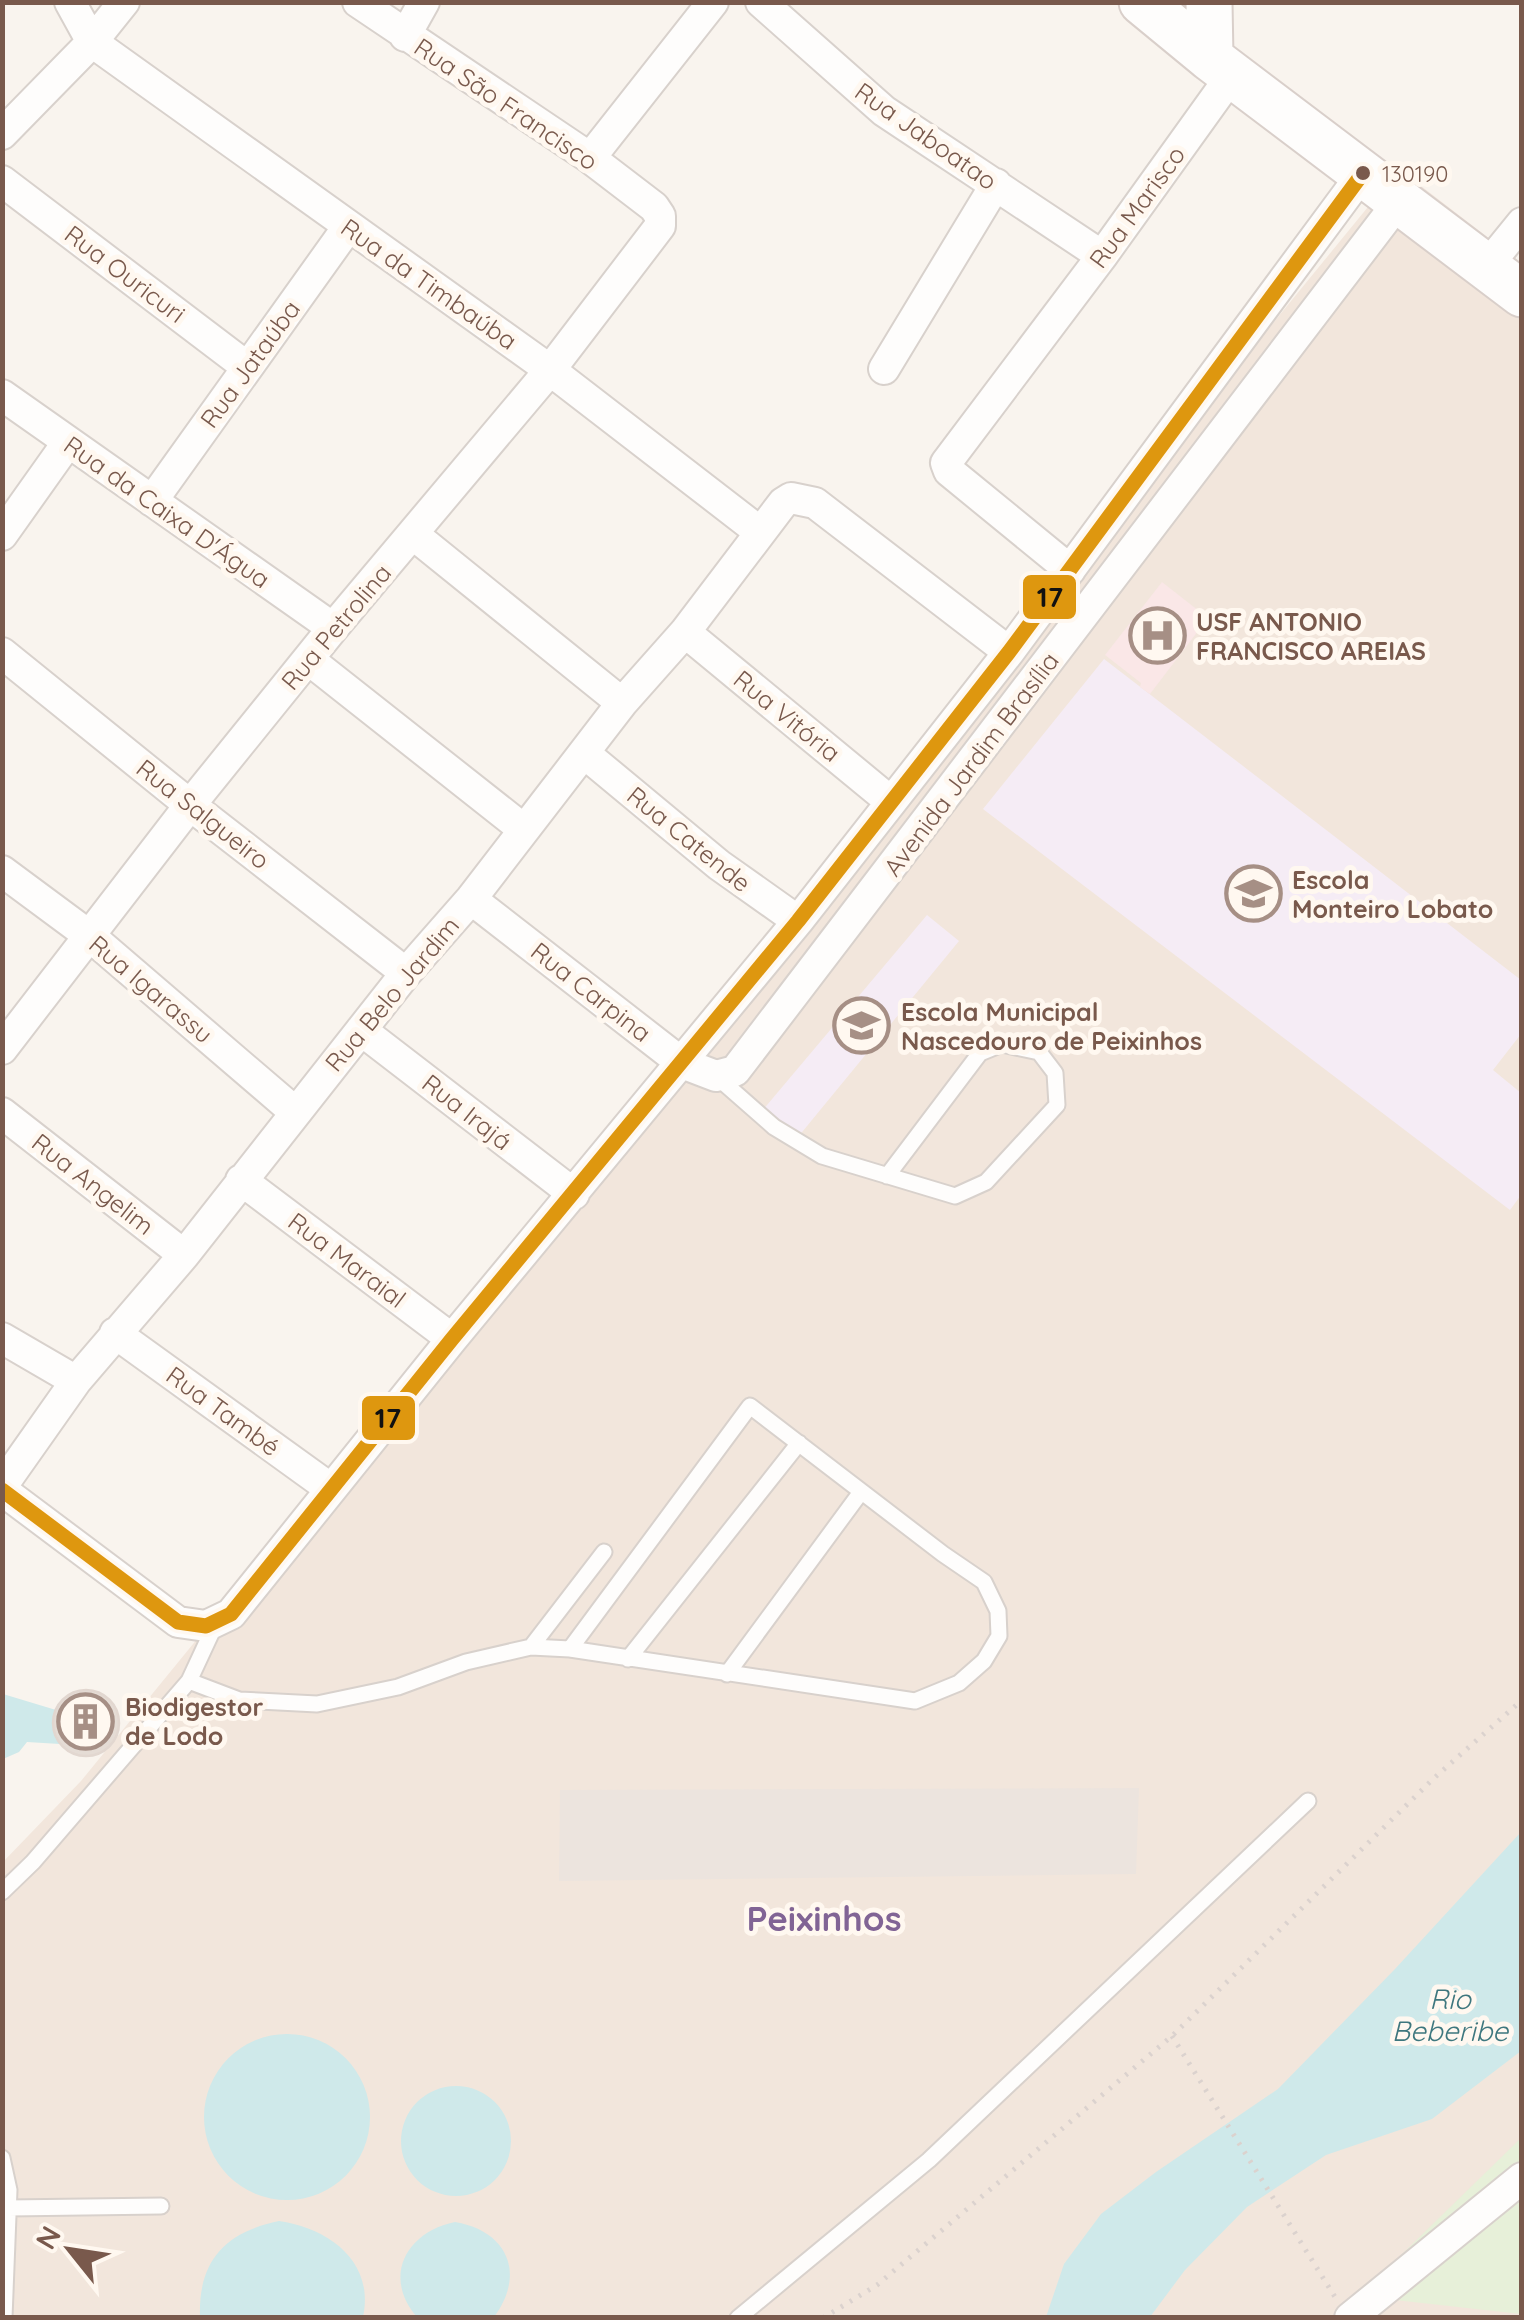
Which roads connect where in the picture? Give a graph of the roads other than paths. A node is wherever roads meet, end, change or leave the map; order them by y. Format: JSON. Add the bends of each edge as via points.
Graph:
{"nodes":[{"id":1,"x":70,"y":2,"type":"edge"},
{"id":2,"x":124,"y":2,"type":"edge"},
{"id":3,"x":358,"y":2,"type":"edge"},
{"id":4,"x":424,"y":2,"type":"edge"},
{"id":5,"x":714,"y":2,"type":"edge"},
{"id":6,"x":761,"y":2,"type":"edge"},
{"id":7,"x":1142,"y":2,"type":"edge"},
{"id":8,"x":1209,"y":2,"type":"edge"},
{"id":9,"x":405,"y":36,"type":"junction"},
{"id":10,"x":92,"y":42,"type":"junction"},
{"id":11,"x":1221,"y":66,"type":"junction"},
{"id":12,"x":2,"y":134,"type":"edge"},
{"id":13,"x":590,"y":158,"type":"junction"},
{"id":14,"x":1363,"y":174,"type":"junction"},
{"id":15,"x":2,"y":181,"type":"edge"},
{"id":16,"x":996,"y":184,"type":"junction"},
{"id":17,"x":1400,"y":200,"type":"junction"},
{"id":18,"x":654,"y":206,"type":"joint"},
{"id":19,"x":1522,"y":223,"type":"edge"},
{"id":20,"x":348,"y":227,"type":"junction"},
{"id":21,"x":1102,"y":256,"type":"junction"},
{"id":22,"x":1486,"y":266,"type":"junction"},
{"id":23,"x":1522,"y":294,"type":"edge"},
{"id":24,"x":248,"y":367,"type":"junction"},
{"id":25,"x":884,"y":369,"type":"dead end"},
{"id":26,"x":550,"y":370,"type":"junction"},
{"id":27,"x":2,"y":394,"type":"edge"},
{"id":28,"x":68,"y":442,"type":"junction"},
{"id":29,"x":152,"y":501,"type":"junction"},
{"id":30,"x":760,"y":532,"type":"junction"},
{"id":31,"x":414,"y":535,"type":"junction"},
{"id":32,"x":2,"y":536,"type":"edge"},
{"id":33,"x":1070,"y":570,"type":"junction"},
{"id":34,"x":333,"y":628,"type":"junction"},
{"id":35,"x":685,"y":632,"type":"junction"},
{"id":36,"x":1008,"y":652,"type":"junction"},
{"id":37,"x":2,"y":653,"type":"edge"},
{"id":38,"x":308,"y":659,"type":"junction"},
{"id":39,"x":622,"y":703,"type":"junction"},
{"id":40,"x":584,"y":753,"type":"junction"},
{"id":41,"x":890,"y":801,"type":"junction"},
{"id":42,"x":190,"y":805,"type":"junction"},
{"id":43,"x":522,"y":828,"type":"junction"},
{"id":44,"x":2,"y":871,"type":"edge"},
{"id":45,"x":471,"y":899,"type":"junction"},
{"id":46,"x":798,"y":921,"type":"junction"},
{"id":47,"x":90,"y":938,"type":"junction"},
{"id":48,"x":406,"y":973,"type":"junction"},
{"id":49,"x":361,"y":1030,"type":"junction"},
{"id":50,"x":2,"y":1049,"type":"edge"},
{"id":51,"x":682,"y":1063,"type":"junction"},
{"id":52,"x":716,"y":1076,"type":"junction"},
{"id":53,"x":295,"y":1112,"type":"junction"},
{"id":54,"x":2,"y":1113,"type":"edge"},
{"id":55,"x":886,"y":1176,"type":"junction"},
{"id":56,"x":241,"y":1180,"type":"junction"},
{"id":57,"x":574,"y":1194,"type":"junction"},
{"id":58,"x":184,"y":1256,"type":"junction"},
{"id":59,"x":115,"y":1333,"type":"junction"},
{"id":60,"x":2,"y":1338,"type":"edge"},
{"id":61,"x":452,"y":1339,"type":"junction"},
{"id":62,"x":76,"y":1380,"type":"junction"},
{"id":63,"x":799,"y":1443,"type":"junction"},
{"id":64,"x":2,"y":1488,"type":"edge"},
{"id":65,"x":331,"y":1490,"type":"junction"},
{"id":66,"x":862,"y":1492,"type":"junction"},
{"id":67,"x":604,"y":1552,"type":"dead end"},
{"id":68,"x":217,"y":1622,"type":"junction"},
{"id":69,"x":531,"y":1647,"type":"junction"},
{"id":70,"x":570,"y":1649,"type":"junction"},
{"id":71,"x":628,"y":1659,"type":"junction"},
{"id":72,"x":727,"y":1674,"type":"junction"},
{"id":73,"x":188,"y":1680,"type":"junction"},
{"id":74,"x":1308,"y":1801,"type":"dead end"},
{"id":75,"x":2,"y":1892,"type":"edge"},
{"id":76,"x":2,"y":2158,"type":"edge"},
{"id":77,"x":1522,"y":2178,"type":"edge"},
{"id":78,"x":161,"y":2206,"type":"dead end"},
{"id":79,"x":8,"y":2208,"type":"junction"},
{"id":80,"x":1344,"y":2310,"type":"edge"},
{"id":81,"x":4,"y":2318,"type":"edge"},
{"id":82,"x":738,"y":2318,"type":"edge"}],
"edges":[{"from":1,"to":10,"type":"street"},
{"from":2,"to":10,"type":"street"},
{"from":3,"to":9,"type":"street","name":"Rua São Francisco"},
{"from":4,"to":9,"type":"street"},
{"from":5,"to":13,"type":"street"},
{"from":6,"to":16,"type":"street","name":"Rua Jaboatao","via":[[884,111]]},
{"from":7,"to":11,"type":"main road"},
{"from":8,"to":11,"type":"main road"},
{"from":9,"to":13,"type":"street","name":"Rua São Francisco"},
{"from":10,"to":12,"type":"street"},
{"from":10,"to":20,"type":"street","name":"Rua da Timbaúba"},
{"from":11,"to":14,"type":"main road"},
{"from":11,"to":21,"type":"street","name":"Rua Marisco"},
{"from":13,"to":18,"type":"street","name":"Rua São Francisco"},
{"from":14,"to":17,"type":"main road"},
{"from":14,"to":33,"type":"street","name":"Avenida Jardim Brasília"},
{"from":15,"to":24,"type":"street","name":"Rua Ouricuri"},
{"from":16,"to":21,"type":"street","name":"Rua Jaboatao"},
{"from":16,"to":25,"type":"street"},
{"from":17,"to":22,"type":"main road"},
{"from":17,"to":52,"type":"street","name":"Avenida Jardim Brasília","via":[[736,1071]]},
{"from":18,"to":26,"type":"street","name":"Rua Petrolina","via":[[660,226]]},
{"from":19,"to":22,"type":"street"},
{"from":20,"to":24,"type":"street","name":"Rua Jataúba"},
{"from":20,"to":26,"type":"street","name":"Rua da Timbaúba"},
{"from":21,"to":33,"type":"street","name":"Rua Marisco","via":[[946,463]]},
{"from":22,"to":23,"type":"main road"},
{"from":24,"to":29,"type":"street","name":"Rua Jataúba"},
{"from":26,"to":30,"type":"street","name":"Rua da Timbaúba"},
{"from":26,"to":31,"type":"street","name":"Rua Petrolina"},
{"from":27,"to":28,"type":"street","name":"Rua da Caixa D'Água"},
{"from":28,"to":29,"type":"street","name":"Rua da Caixa D'Água"},
{"from":28,"to":32,"type":"street"},
{"from":29,"to":34,"type":"street","name":"Rua da Caixa D'Água"},
{"from":30,"to":35,"type":"street","name":"Rua Belo Jardim"},
{"from":30,"to":36,"type":"street","name":"Rua Belo Jardim","via":[[792,498],[815,503]]},
{"from":31,"to":34,"type":"street","name":"Rua Petrolina"},
{"from":31,"to":39,"type":"street"},
{"from":33,"to":36,"type":"street","name":"Avenida Jardim Brasília"},
{"from":34,"to":38,"type":"street","name":"Rua Petrolina"},
{"from":35,"to":39,"type":"street","name":"Rua Belo Jardim"},
{"from":35,"to":41,"type":"street","name":"Rua Vitória"},
{"from":36,"to":41,"type":"street","name":"Avenida Jardim Brasília"},
{"from":37,"to":42,"type":"street","name":"Rua Salgueiro"},
{"from":38,"to":42,"type":"street","name":"Rua Petrolina"},
{"from":38,"to":43,"type":"street"},
{"from":39,"to":40,"type":"street","name":"Rua Belo Jardim"},
{"from":40,"to":43,"type":"street","name":"Rua Belo Jardim"},
{"from":40,"to":46,"type":"street","name":"Rua Catende"},
{"from":41,"to":46,"type":"street","name":"Avenida Jardim Brasília"},
{"from":42,"to":47,"type":"street","name":"Rua Petrolina"},
{"from":42,"to":48,"type":"street","name":"Rua Salgueiro"},
{"from":43,"to":45,"type":"street","name":"Rua Belo Jardim"},
{"from":44,"to":47,"type":"street","name":"Rua Igarassu"},
{"from":45,"to":48,"type":"street","name":"Rua Belo Jardim"},
{"from":45,"to":51,"type":"street","name":"Rua Carpina"},
{"from":46,"to":51,"type":"street","name":"Avenida Jardim Brasília"},
{"from":47,"to":50,"type":"street","name":"Rua Petrolina"},
{"from":47,"to":53,"type":"street","name":"Rua Igarassu"},
{"from":48,"to":49,"type":"street","name":"Rua Belo Jardim"},
{"from":49,"to":53,"type":"street","name":"Rua Belo Jardim"},
{"from":49,"to":57,"type":"street","name":"Rua Irajá"},
{"from":51,"to":52,"type":"street","name":"Rua Carpina"},
{"from":51,"to":57,"type":"street","name":"Avenida Jardim Brasília"},
{"from":52,"to":55,"type":"lane","via":[[774,1127],[822,1156]]},
{"from":53,"to":56,"type":"street","name":"Rua Belo Jardim"},
{"from":54,"to":58,"type":"street","name":"Rua Angelim"},
{"from":55,"to":55,"type":"lane","via":[[954,1196],[986,1182],[1057,1105],[1056,1073],[1039,1052],[1002,1044],[980,1053]]},
{"from":56,"to":58,"type":"street","name":"Rua Belo Jardim"},
{"from":56,"to":61,"type":"street","name":"Rua Maraial"},
{"from":57,"to":61,"type":"street","name":"Avenida Jardim Brasília"},
{"from":58,"to":59,"type":"street","name":"Rua Belo Jardim"},
{"from":59,"to":62,"type":"street","name":"Rua Belo Jardim"},
{"from":59,"to":65,"type":"street","name":"Rua També"},
{"from":60,"to":62,"type":"street"},
{"from":61,"to":65,"type":"street","name":"Avenida Jardim Brasília"},
{"from":62,"to":64,"type":"street","name":"Rua Belo Jardim"},
{"from":63,"to":66,"type":"lane"},
{"from":63,"to":70,"type":"lane","via":[[750,1406]]},
{"from":63,"to":71,"type":"lane"},
{"from":64,"to":68,"type":"street","via":[[178,1622]]},
{"from":65,"to":68,"type":"street","name":"Avenida Jardim Brasília","via":[[231,1614]]},
{"from":66,"to":72,"type":"lane"},
{"from":66,"to":72,"type":"lane","via":[[984,1582],[998,1610],[999,1636],[984,1660],[959,1683],[915,1701]]},
{"from":67,"to":69,"type":"lane"},
{"from":68,"to":73,"type":"lane"},
{"from":69,"to":70,"type":"lane"},
{"from":69,"to":73,"type":"lane","via":[[317,1704],[239,1700]]},
{"from":70,"to":71,"type":"lane"},
{"from":71,"to":72,"type":"lane"},
{"from":73,"to":75,"type":"lane"},
{"from":74,"to":82,"type":"lane","via":[[930,2160]]},
{"from":76,"to":79,"type":"lane"},
{"from":77,"to":80,"type":"street"},
{"from":78,"to":79,"type":"lane"},
{"from":79,"to":81,"type":"lane"}]}
